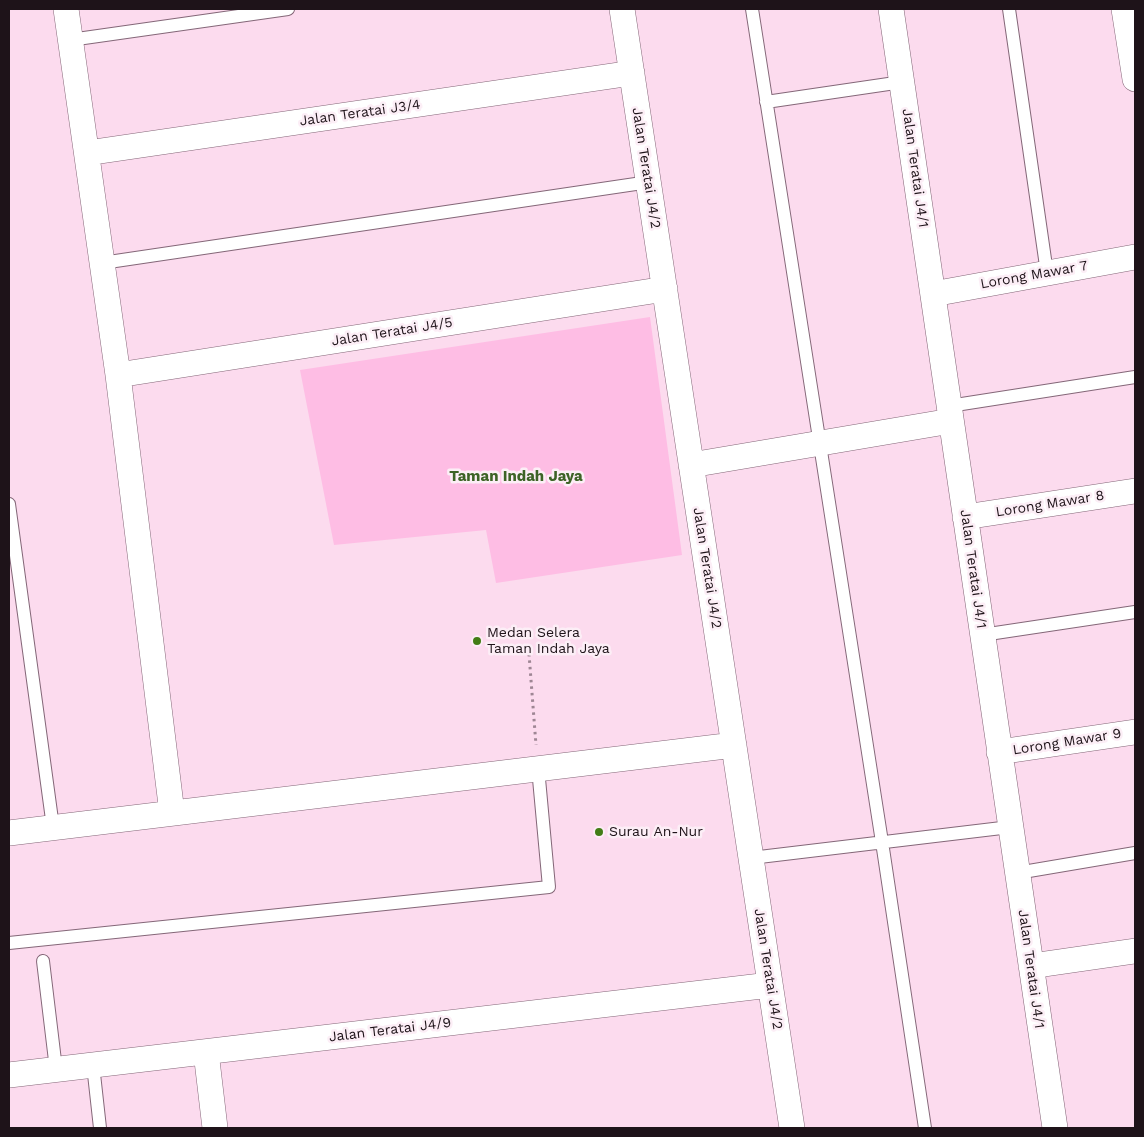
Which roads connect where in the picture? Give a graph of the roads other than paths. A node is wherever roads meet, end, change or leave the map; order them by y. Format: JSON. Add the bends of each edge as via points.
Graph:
{"nodes":[{"id":1,"x":66,"y":9,"type":"edge"},
{"id":2,"x":288,"y":9,"type":"edge"},
{"id":3,"x":622,"y":9,"type":"edge"},
{"id":4,"x":752,"y":9,"type":"edge"},
{"id":5,"x":891,"y":9,"type":"edge"},
{"id":6,"x":1009,"y":9,"type":"edge"},
{"id":7,"x":1124,"y":9,"type":"edge"},
{"id":8,"x":70,"y":40,"type":"junction"},
{"id":9,"x":1132,"y":41,"type":"edge"},
{"id":10,"x":632,"y":73,"type":"junction"},
{"id":11,"x":1135,"y":79,"type":"edge"},
{"id":12,"x":902,"y":82,"type":"junction"},
{"id":13,"x":766,"y":102,"type":"junction"},
{"id":14,"x":88,"y":153,"type":"junction"},
{"id":15,"x":648,"y":182,"type":"junction"},
{"id":16,"x":1135,"y":257,"type":"edge"},
{"id":17,"x":102,"y":263,"type":"junction"},
{"id":18,"x":1047,"y":273,"type":"junction"},
{"id":19,"x":665,"y":289,"type":"junction"},
{"id":20,"x":933,"y":294,"type":"junction"},
{"id":21,"x":118,"y":375,"type":"junction"},
{"id":22,"x":1135,"y":377,"type":"edge"},
{"id":23,"x":950,"y":413,"type":"junction"},
{"id":24,"x":820,"y":444,"type":"junction"},
{"id":25,"x":691,"y":466,"type":"junction"},
{"id":26,"x":1135,"y":492,"type":"edge"},
{"id":27,"x":9,"y":504,"type":"edge"},
{"id":28,"x":965,"y":517,"type":"junction"},
{"id":29,"x":1135,"y":612,"type":"edge"},
{"id":30,"x":982,"y":635,"type":"junction"},
{"id":31,"x":1135,"y":732,"type":"edge"},
{"id":32,"x":734,"y":745,"type":"junction"},
{"id":33,"x":999,"y":752,"type":"junction"},
{"id":34,"x":538,"y":768,"type":"junction"},
{"id":35,"x":172,"y":813,"type":"junction"},
{"id":36,"x":53,"y":827,"type":"junction"},
{"id":37,"x":1010,"y":827,"type":"junction"},
{"id":38,"x":9,"y":832,"type":"edge"},
{"id":39,"x":882,"y":842,"type":"junction"},
{"id":40,"x":1135,"y":853,"type":"edge"},
{"id":41,"x":751,"y":858,"type":"junction"},
{"id":42,"x":1016,"y":873,"type":"junction"},
{"id":43,"x":9,"y":943,"type":"edge"},
{"id":44,"x":1135,"y":951,"type":"edge"},
{"id":45,"x":43,"y":961,"type":"dead end"},
{"id":46,"x":1031,"y":966,"type":"junction"},
{"id":47,"x":770,"y":985,"type":"junction"},
{"id":48,"x":206,"y":1052,"type":"junction"},
{"id":49,"x":93,"y":1065,"type":"junction"},
{"id":50,"x":56,"y":1070,"type":"junction"},
{"id":51,"x":9,"y":1075,"type":"edge"},
{"id":52,"x":100,"y":1128,"type":"edge"},
{"id":53,"x":215,"y":1128,"type":"edge"},
{"id":54,"x":792,"y":1128,"type":"edge"},
{"id":55,"x":924,"y":1128,"type":"edge"},
{"id":56,"x":1055,"y":1128,"type":"edge"}],
"edges":[{"from":1,"to":8,"type":"street"},
{"from":2,"to":8,"type":"lane"},
{"from":3,"to":10,"type":"street","name":"Jalan Teratai J4/2"},
{"from":4,"to":13,"type":"lane"},
{"from":5,"to":12,"type":"street","name":"Jalan Teratai J4/1"},
{"from":6,"to":18,"type":"lane"},
{"from":7,"to":9,"type":"street"},
{"from":8,"to":14,"type":"street"},
{"from":9,"to":11,"type":"street"},
{"from":10,"to":14,"type":"street","name":"Jalan Teratai J3/4"},
{"from":10,"to":15,"type":"street","name":"Jalan Teratai J4/2"},
{"from":12,"to":13,"type":"lane"},
{"from":12,"to":20,"type":"street","name":"Jalan Teratai J4/1"},
{"from":13,"to":24,"type":"lane"},
{"from":14,"to":17,"type":"street"},
{"from":15,"to":17,"type":"lane"},
{"from":15,"to":19,"type":"street","name":"Jalan Teratai J4/2"},
{"from":16,"to":18,"type":"street","name":"Lorong Mawar 7"},
{"from":17,"to":21,"type":"street"},
{"from":18,"to":20,"type":"street","name":"Lorong Mawar 7"},
{"from":19,"to":21,"type":"street","name":"Jalan Teratai J4/5"},
{"from":19,"to":25,"type":"street","name":"Jalan Teratai J4/2"},
{"from":20,"to":23,"type":"street","name":"Jalan Teratai J4/1"},
{"from":21,"to":35,"type":"street"},
{"from":22,"to":23,"type":"lane"},
{"from":23,"to":24,"type":"street"},
{"from":23,"to":28,"type":"street","name":"Jalan Teratai J4/1"},
{"from":24,"to":25,"type":"street"},
{"from":24,"to":39,"type":"lane"},
{"from":25,"to":32,"type":"street","name":"Jalan Teratai J4/2"},
{"from":26,"to":28,"type":"street","name":"Lorong Mawar 8"},
{"from":27,"to":36,"type":"lane"},
{"from":28,"to":30,"type":"street","name":"Jalan Teratai J4/1"},
{"from":29,"to":30,"type":"lane"},
{"from":30,"to":33,"type":"street","name":"Jalan Teratai J4/1"},
{"from":31,"to":33,"type":"street","name":"Lorong Mawar 9"},
{"from":32,"to":34,"type":"street"},
{"from":32,"to":41,"type":"street","name":"Jalan Teratai J4/2"},
{"from":33,"to":37,"type":"street","name":"Jalan Teratai J4/1"},
{"from":34,"to":35,"type":"street"},
{"from":34,"to":43,"type":"lane","via":[[549,888]]},
{"from":35,"to":36,"type":"street"},
{"from":36,"to":38,"type":"street"},
{"from":37,"to":39,"type":"lane"},
{"from":37,"to":42,"type":"street","name":"Jalan Teratai J4/1"},
{"from":39,"to":41,"type":"lane"},
{"from":39,"to":55,"type":"lane"},
{"from":40,"to":42,"type":"lane"},
{"from":41,"to":47,"type":"street","name":"Jalan Teratai J4/2"},
{"from":42,"to":46,"type":"street","name":"Jalan Teratai J4/1"},
{"from":44,"to":46,"type":"street"},
{"from":45,"to":50,"type":"lane"},
{"from":46,"to":56,"type":"street","name":"Jalan Teratai J4/1"},
{"from":47,"to":48,"type":"street","name":"Jalan Teratai J4/9"},
{"from":47,"to":54,"type":"street","name":"Jalan Teratai J4/2"},
{"from":48,"to":49,"type":"street","name":"Jalan Teratai J4/9"},
{"from":48,"to":53,"type":"street"},
{"from":49,"to":50,"type":"street","name":"Jalan Teratai J4/9"},
{"from":49,"to":52,"type":"lane"},
{"from":50,"to":51,"type":"street","name":"Jalan Teratai J4/9"}]}
